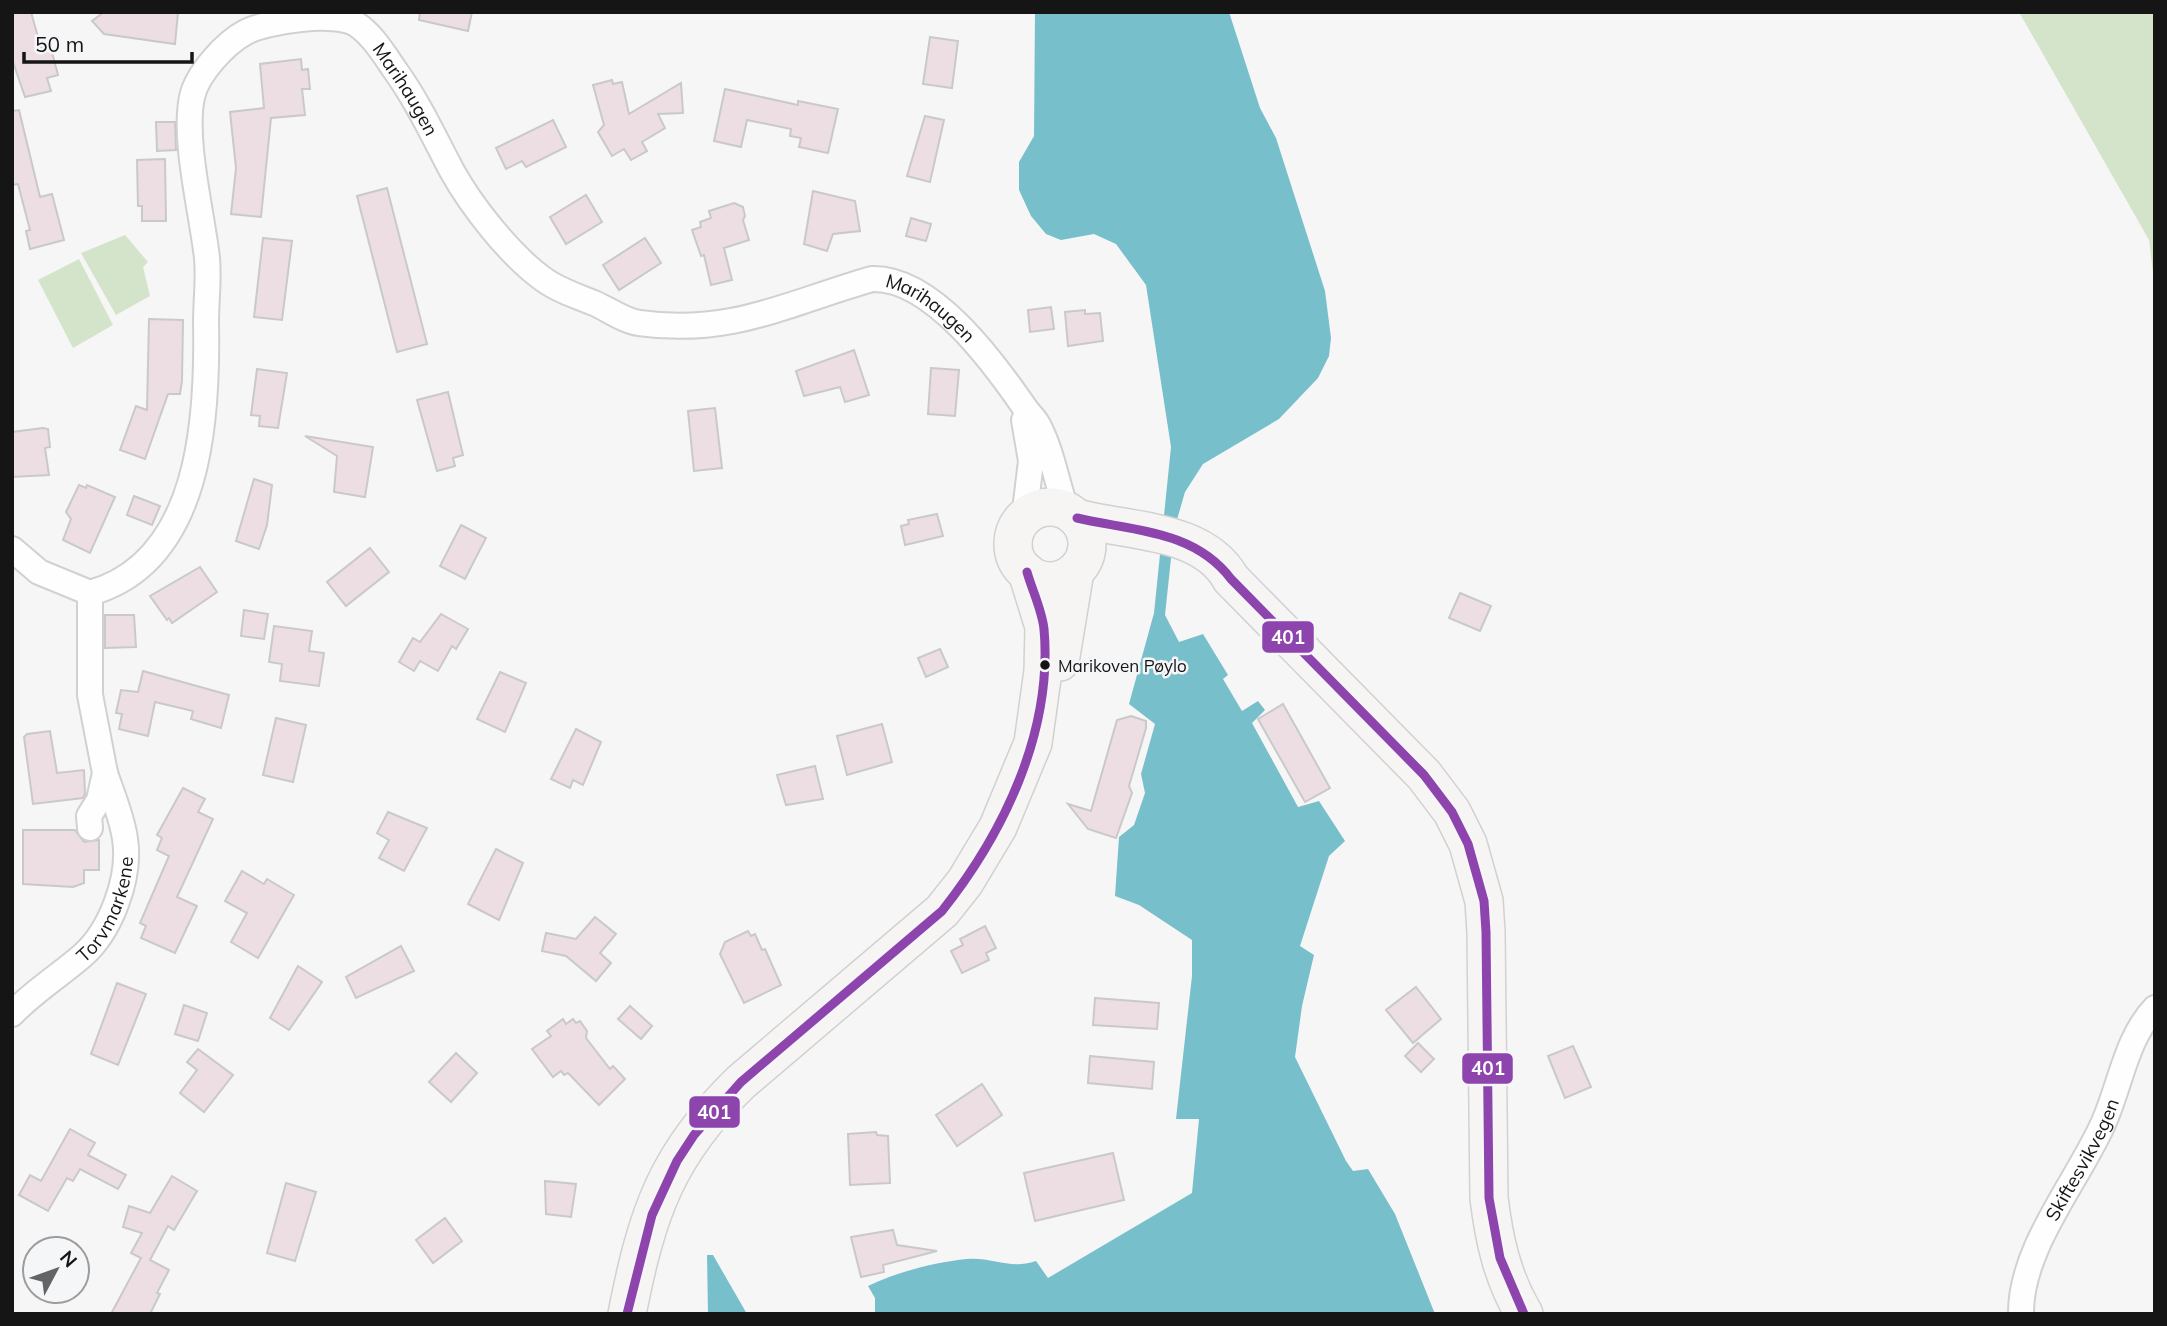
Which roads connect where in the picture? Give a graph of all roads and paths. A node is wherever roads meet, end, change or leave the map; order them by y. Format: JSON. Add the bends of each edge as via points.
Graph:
{"nodes":[{"id":1,"x":1026,"y":409,"type":"junction"},
{"id":2,"x":1024,"y":519,"type":"junction"},
{"id":3,"x":1084,"y":540,"type":"junction"},
{"id":4,"x":12,"y":549,"type":"edge"},
{"id":5,"x":1027,"y":572,"type":"junction"},
{"id":6,"x":90,"y":593,"type":"junction"},
{"id":7,"x":1033,"y":743,"type":"junction"},
{"id":8,"x":105,"y":772,"type":"junction"},
{"id":9,"x":90,"y":828,"type":"dead end"},
{"id":10,"x":2155,"y":1008,"type":"edge"},
{"id":11,"x":12,"y":1014,"type":"edge"},
{"id":12,"x":627,"y":1314,"type":"edge"},
{"id":13,"x":1524,"y":1314,"type":"edge"},
{"id":14,"x":2021,"y":1314,"type":"edge"}],
"edges":[{"from":1,"to":2,"type":"street","via":[[1023,422],[1031,461]]},
{"from":1,"to":3,"type":"street","name":"Marihaugen","via":[[1038,425]]},
{"from":1,"to":6,"type":"street","name":"Marihaugen","via":[[970,337],[908,286],[888,278],[721,325],[635,323],[561,290],[527,265],[475,205],[416,100],[366,32],[351,21],[333,18],[274,24],[244,33],[215,59],[193,93],[192,140],[208,282],[198,463],[177,522],[131,574]]},
{"from":2,"to":3,"type":"main road","via":[[1046,507]]},
{"from":2,"to":5,"type":"main road","via":[[1013,542],[1015,555]]},
{"from":3,"to":5,"type":"main road","via":[[1054,581]]},
{"from":3,"to":7,"type":"main road","via":[[1045,734]]},
{"from":3,"to":13,"type":"main road","via":[[1212,565],[1424,775],[1452,812],[1468,844],[1484,901],[1491,1211],[1503,1270]]},
{"from":4,"to":6,"type":"street","via":[[39,572]]},
{"from":5,"to":7,"type":"main road","via":[[1044,627],[1044,671]]},
{"from":6,"to":8,"type":"street","name":"Torvmarkene","via":[[90,688]]},
{"from":7,"to":12,"type":"main road","via":[[998,827],[942,911],[741,1082],[688,1142],[652,1209]]},
{"from":8,"to":9,"type":"street","name":"Torvmarkene","via":[[99,800],[89,816]]},
{"from":8,"to":11,"type":"street","name":"Torvmarkene","via":[[126,840],[125,870],[116,900],[103,931],[83,955]]},
{"from":10,"to":14,"type":"street","name":"Skiftesvikvegen","via":[[2133,1042],[2100,1130],[2032,1258]]}]}
